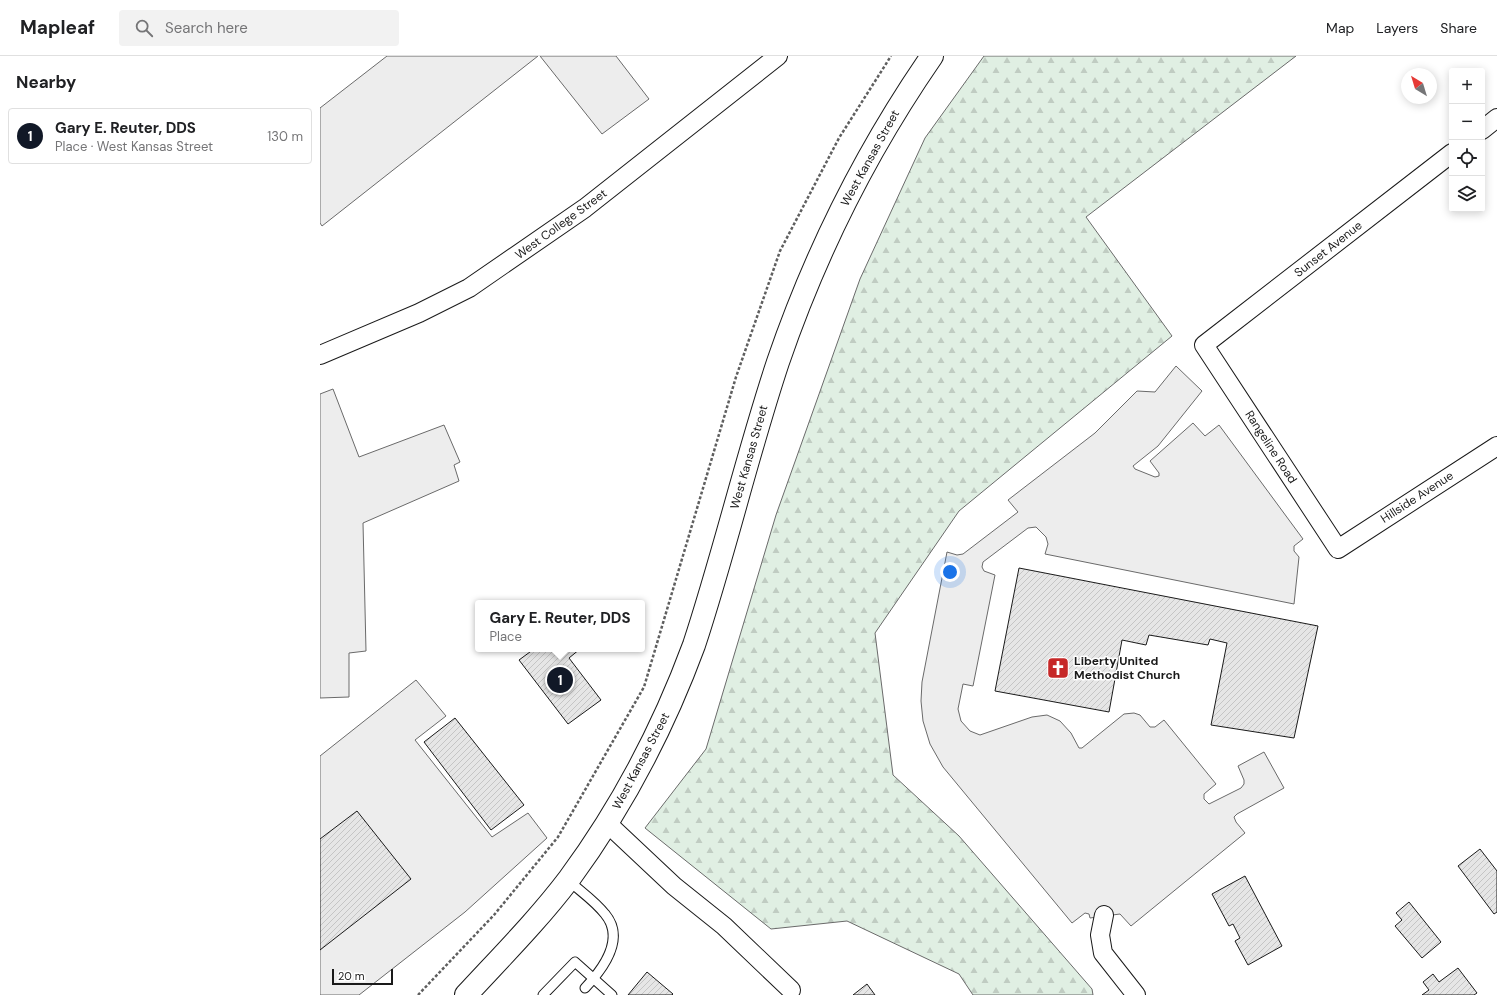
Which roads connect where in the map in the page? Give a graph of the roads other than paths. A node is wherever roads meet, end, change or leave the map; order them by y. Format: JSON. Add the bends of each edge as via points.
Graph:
{"nodes":[{"id":1,"x":778,"y":56,"type":"edge"},
{"id":2,"x":932,"y":56,"type":"edge"},
{"id":3,"x":1497,"y":118,"type":"edge"},
{"id":4,"x":1485,"y":128,"type":"edge"},
{"id":5,"x":1449,"y":155,"type":"edge"},
{"id":6,"x":1204,"y":345,"type":"joint"},
{"id":7,"x":320,"y":355,"type":"edge"},
{"id":8,"x":1497,"y":446,"type":"edge"},
{"id":9,"x":1338,"y":549,"type":"joint"},
{"id":10,"x":607,"y":823,"type":"junction"},
{"id":11,"x":568,"y":880,"type":"junction"},
{"id":12,"x":1104,"y":915,"type":"dead end"},
{"id":13,"x":594,"y":979,"type":"junction"},
{"id":14,"x":585,"y":988,"type":"dead end"},
{"id":15,"x":790,"y":990,"type":"dead end"},
{"id":16,"x":466,"y":995,"type":"edge"},
{"id":17,"x":543,"y":995,"type":"edge"},
{"id":18,"x":612,"y":995,"type":"edge"},
{"id":19,"x":1136,"y":995,"type":"edge"}],
"edges":[{"from":1,"to":7,"type":"street","name":"West College Street","via":[[585,208],[469,288]]},
{"from":2,"to":10,"type":"main road","name":"West Kansas Street","via":[[859,175],[819,257],[765,403],[706,611],[682,679],[650,750]]},
{"from":3,"to":4,"type":"street"},
{"from":5,"to":6,"type":"street","name":"Sunset Avenue"},
{"from":6,"to":9,"type":"street","name":"Rangeline Road"},
{"from":8,"to":9,"type":"street","name":"Hillside Avenue"},
{"from":10,"to":11,"type":"main road","name":"West Kansas Street"},
{"from":10,"to":15,"type":"street","name":"West Kansas Street","via":[[674,886],[724,926]]},
{"from":11,"to":13,"type":"lane","via":[[606,915],[611,924],[611,952]]},
{"from":11,"to":16,"type":"main road","name":"West Kansas Street","via":[[543,912]]},
{"from":12,"to":19,"type":"street","via":[[1100,935],[1103,953]]},
{"from":13,"to":14,"type":"lane"},
{"from":13,"to":17,"type":"lane","via":[[575,962]]},
{"from":13,"to":18,"type":"lane"}]}
